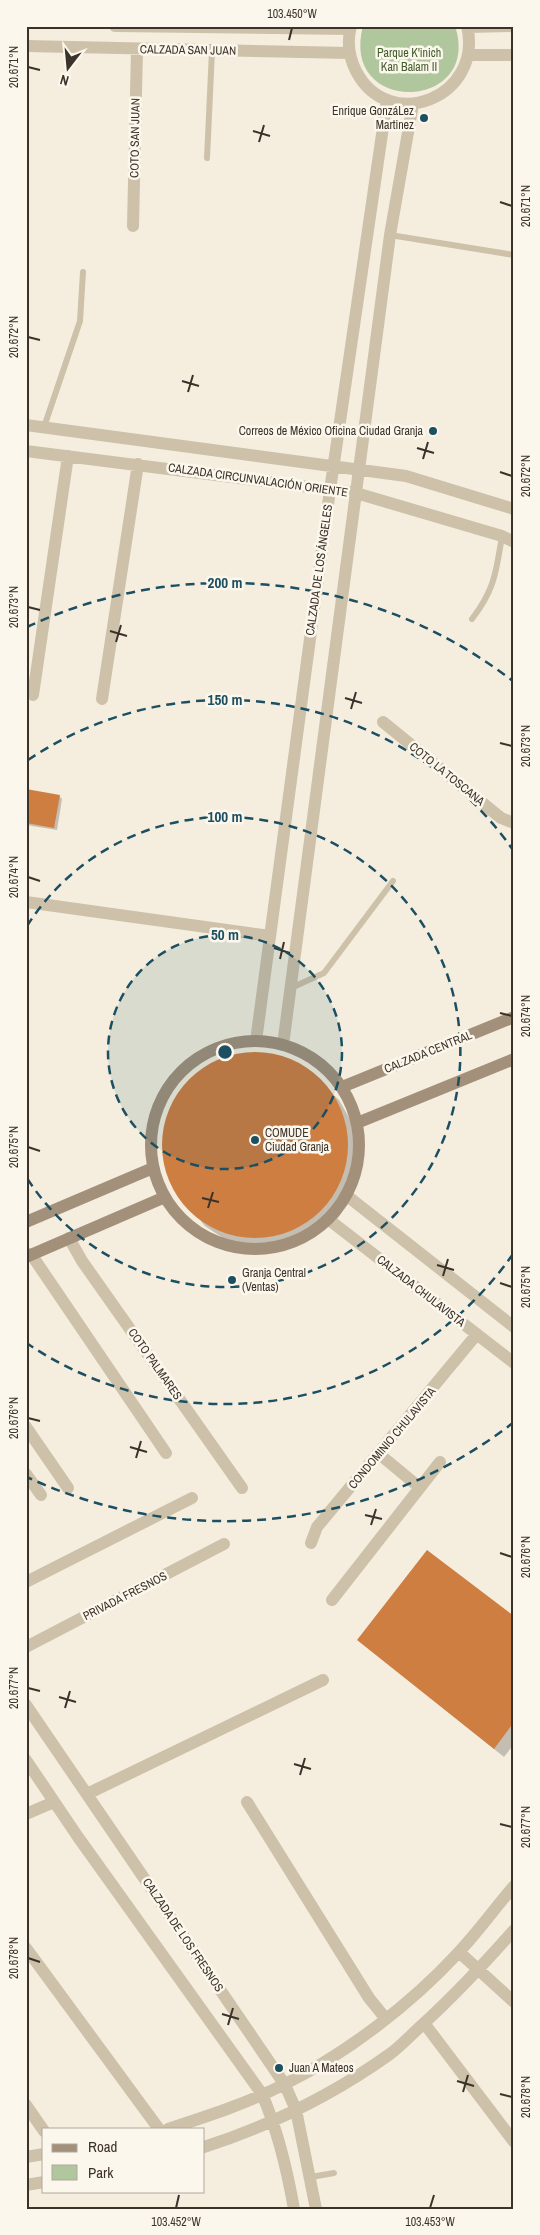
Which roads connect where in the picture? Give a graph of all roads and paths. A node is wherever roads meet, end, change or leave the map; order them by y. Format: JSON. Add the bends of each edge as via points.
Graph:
{"nodes":[{"id":1,"x":115,"y":26,"type":"edge"},
{"id":2,"x":514,"y":26,"type":"edge"},
{"id":3,"x":187,"y":27,"type":"edge"},
{"id":4,"x":467,"y":27,"type":"edge"},
{"id":5,"x":351,"y":28,"type":"edge"},
{"id":6,"x":26,"y":46,"type":"edge"},
{"id":7,"x":137,"y":49,"type":"junction"},
{"id":8,"x":187,"y":51,"type":"junction"},
{"id":9,"x":212,"y":51,"type":"junction"},
{"id":10,"x":349,"y":53,"type":"junction"},
{"id":11,"x":469,"y":55,"type":"junction"},
{"id":12,"x":514,"y":55,"type":"edge"},
{"id":13,"x":387,"y":100,"type":"junction"},
{"id":14,"x":413,"y":104,"type":"junction"},
{"id":15,"x":207,"y":158,"type":"dead end"},
{"id":16,"x":133,"y":226,"type":"dead end"},
{"id":17,"x":390,"y":235,"type":"junction"},
{"id":18,"x":514,"y":255,"type":"edge"},
{"id":19,"x":83,"y":272,"type":"dead end"},
{"id":20,"x":26,"y":425,"type":"edge"},
{"id":21,"x":44,"y":427,"type":"junction"},
{"id":22,"x":26,"y":452,"type":"edge"},
{"id":23,"x":68,"y":456,"type":"junction"},
{"id":24,"x":138,"y":464,"type":"junction"},
{"id":25,"x":334,"y":465,"type":"junction"},
{"id":26,"x":359,"y":469,"type":"junction"},
{"id":27,"x":330,"y":490,"type":"junction"},
{"id":28,"x":356,"y":494,"type":"junction"},
{"id":29,"x":514,"y":509,"type":"edge"},
{"id":30,"x":502,"y":536,"type":"junction"},
{"id":31,"x":514,"y":542,"type":"edge"},
{"id":32,"x":472,"y":619,"type":"dead end"},
{"id":33,"x":33,"y":694,"type":"dead end"},
{"id":34,"x":102,"y":699,"type":"dead end"},
{"id":35,"x":383,"y":722,"type":"dead end"},
{"id":36,"x":514,"y":824,"type":"edge"},
{"id":37,"x":393,"y":881,"type":"dead end"},
{"id":38,"x":26,"y":902,"type":"edge"},
{"id":39,"x":270,"y":936,"type":"junction"},
{"id":40,"x":291,"y":988,"type":"junction"},
{"id":41,"x":514,"y":1017,"type":"edge"},
{"id":42,"x":256,"y":1041,"type":"junction"},
{"id":43,"x":284,"y":1045,"type":"junction"},
{"id":44,"x":514,"y":1059,"type":"edge"},
{"id":45,"x":342,"y":1087,"type":"junction"},
{"id":46,"x":357,"y":1123,"type":"junction"},
{"id":47,"x":153,"y":1168,"type":"junction"},
{"id":48,"x":346,"y":1195,"type":"junction"},
{"id":49,"x":165,"y":1197,"type":"junction"},
{"id":50,"x":328,"y":1219,"type":"junction"},
{"id":51,"x":26,"y":1222,"type":"edge"},
{"id":52,"x":69,"y":1238,"type":"junction"},
{"id":53,"x":29,"y":1256,"type":"edge"},
{"id":54,"x":514,"y":1327,"type":"edge"},
{"id":55,"x":477,"y":1334,"type":"junction"},
{"id":56,"x":514,"y":1363,"type":"edge"},
{"id":57,"x":26,"y":1427,"type":"edge"},
{"id":58,"x":166,"y":1453,"type":"dead end"},
{"id":59,"x":378,"y":1453,"type":"junction"},
{"id":60,"x":440,"y":1462,"type":"dead end"},
{"id":61,"x":26,"y":1474,"type":"edge"},
{"id":62,"x":420,"y":1487,"type":"junction"},
{"id":63,"x":68,"y":1488,"type":"dead end"},
{"id":64,"x":242,"y":1488,"type":"dead end"},
{"id":65,"x":41,"y":1494,"type":"dead end"},
{"id":66,"x":192,"y":1498,"type":"dead end"},
{"id":67,"x":311,"y":1543,"type":"dead end"},
{"id":68,"x":224,"y":1544,"type":"dead end"},
{"id":69,"x":26,"y":1582,"type":"edge"},
{"id":70,"x":332,"y":1600,"type":"dead end"},
{"id":71,"x":26,"y":1647,"type":"edge"},
{"id":72,"x":324,"y":1680,"type":"dead end"},
{"id":73,"x":26,"y":1705,"type":"edge"},
{"id":74,"x":26,"y":1760,"type":"edge"},
{"id":75,"x":87,"y":1794,"type":"junction"},
{"id":76,"x":54,"y":1802,"type":"junction"},
{"id":77,"x":247,"y":1802,"type":"dead end"},
{"id":78,"x":26,"y":1814,"type":"edge"},
{"id":79,"x":514,"y":1886,"type":"edge"},
{"id":80,"x":514,"y":1930,"type":"edge"},
{"id":81,"x":26,"y":1948,"type":"edge"},
{"id":82,"x":459,"y":1952,"type":"junction"},
{"id":83,"x":479,"y":1970,"type":"junction"},
{"id":84,"x":514,"y":2002,"type":"edge"},
{"id":85,"x":386,"y":2019,"type":"junction"},
{"id":86,"x":424,"y":2023,"type":"junction"},
{"id":87,"x":285,"y":2085,"type":"junction"},
{"id":88,"x":262,"y":2094,"type":"junction"},
{"id":89,"x":26,"y":2105,"type":"edge"},
{"id":90,"x":296,"y":2110,"type":"junction"},
{"id":91,"x":273,"y":2120,"type":"junction"},
{"id":92,"x":42,"y":2128,"type":"edge"},
{"id":93,"x":158,"y":2128,"type":"edge"},
{"id":94,"x":171,"y":2128,"type":"edge"},
{"id":95,"x":514,"y":2142,"type":"edge"},
{"id":96,"x":205,"y":2147,"type":"edge"},
{"id":97,"x":42,"y":2154,"type":"edge"},
{"id":98,"x":26,"y":2157,"type":"edge"},
{"id":99,"x":334,"y":2173,"type":"dead end"},
{"id":100,"x":311,"y":2178,"type":"junction"},
{"id":101,"x":42,"y":2182,"type":"edge"},
{"id":102,"x":26,"y":2185,"type":"edge"},
{"id":103,"x":294,"y":2209,"type":"edge"},
{"id":104,"x":316,"y":2209,"type":"edge"}],
"edges":[{"from":1,"to":3,"type":"street","name":"CALZADA SAN JUAN"},
{"from":2,"to":4,"type":"street"},
{"from":3,"to":5,"type":"street","name":"CALZADA SAN JUAN"},
{"from":3,"to":8,"type":"street"},
{"from":4,"to":11,"type":"street"},
{"from":5,"to":10,"type":"street"},
{"from":6,"to":7,"type":"street","name":"CALZADA SAN JUAN"},
{"from":7,"to":8,"type":"street","name":"CALZADA SAN JUAN"},
{"from":7,"to":16,"type":"street","name":"COTO SAN JUAN"},
{"from":8,"to":9,"type":"street","name":"CALZADA SAN JUAN"},
{"from":9,"to":10,"type":"street","name":"CALZADA SAN JUAN"},
{"from":9,"to":15,"type":"lane"},
{"from":10,"to":13,"type":"street","via":[[358,76],[366,86]]},
{"from":11,"to":12,"type":"street"},
{"from":11,"to":14,"type":"street","via":[[465,68],[449,89],[438,97]]},
{"from":13,"to":14,"type":"street"},
{"from":13,"to":25,"type":"street","name":"CALZADA DE LOS ÁNGELES"},
{"from":14,"to":17,"type":"street"},
{"from":17,"to":18,"type":"lane"},
{"from":17,"to":26,"type":"street"},
{"from":19,"to":21,"type":"lane","via":[[80,321]]},
{"from":20,"to":21,"type":"street","name":"CALZADA CIRCUNVALACIÓN ORIENTE"},
{"from":21,"to":25,"type":"street","name":"CALZADA CIRCUNVALACIÓN ORIENTE"},
{"from":22,"to":23,"type":"street","name":"CALZADA CIRCUNVALACIÓN ORIENTE"},
{"from":23,"to":24,"type":"street","name":"CALZADA CIRCUNVALACIÓN ORIENTE"},
{"from":23,"to":33,"type":"street"},
{"from":24,"to":27,"type":"street","name":"CALZADA CIRCUNVALACIÓN ORIENTE"},
{"from":24,"to":34,"type":"street"},
{"from":25,"to":26,"type":"street","name":"CALZADA CIRCUNVALACIÓN ORIENTE"},
{"from":25,"to":27,"type":"street","name":"CALZADA DE LOS ÁNGELES"},
{"from":26,"to":28,"type":"street"},
{"from":26,"to":29,"type":"street","name":"CALZADA CIRCUNVALACIÓN ORIENTE","via":[[406,476]]},
{"from":27,"to":28,"type":"street","name":"CALZADA CIRCUNVALACIÓN ORIENTE"},
{"from":27,"to":39,"type":"street","name":"CALZADA DE LOS ÁNGELES"},
{"from":28,"to":30,"type":"street","name":"CALZADA CIRCUNVALACIÓN ORIENTE"},
{"from":28,"to":40,"type":"street"},
{"from":30,"to":31,"type":"street","name":"CALZADA CIRCUNVALACIÓN ORIENTE"},
{"from":30,"to":32,"type":"lane","via":[[495,581],[486,601]]},
{"from":35,"to":36,"type":"street","name":"COTO LA TOSCANA","via":[[501,818]]},
{"from":37,"to":40,"type":"lane","via":[[324,973]]},
{"from":38,"to":39,"type":"street"},
{"from":39,"to":42,"type":"street","name":"CALZADA DE LOS ÁNGELES"},
{"from":40,"to":43,"type":"street"},
{"from":41,"to":45,"type":"street","name":"CALZADA CENTRAL"},
{"from":42,"to":43,"type":"street"},
{"from":42,"to":47,"type":"street","via":[[230,1044],[204,1054],[183,1069],[166,1090],[155,1115]]},
{"from":43,"to":45,"type":"street","via":[[316,1061]]},
{"from":44,"to":46,"type":"street"},
{"from":45,"to":46,"type":"street"},
{"from":46,"to":48,"type":"street","via":[[358,1160]]},
{"from":47,"to":49,"type":"street"},
{"from":47,"to":51,"type":"street"},
{"from":48,"to":50,"type":"street"},
{"from":48,"to":54,"type":"street"},
{"from":49,"to":50,"type":"street","via":[[193,1228],[211,1238],[238,1246],[273,1247],[312,1232]]},
{"from":49,"to":52,"type":"street"},
{"from":50,"to":55,"type":"street","name":"CALZADA CHULAVISTA"},
{"from":52,"to":53,"type":"street"},
{"from":52,"to":64,"type":"street","name":"COTO PALMARES"},
{"from":53,"to":58,"type":"street"},
{"from":55,"to":56,"type":"street","name":"CALZADA CHULAVISTA"},
{"from":55,"to":59,"type":"street","name":"CONDOMINIO CHULAVISTA"},
{"from":57,"to":63,"type":"street"},
{"from":59,"to":62,"type":"street"},
{"from":59,"to":67,"type":"street","name":"CONDOMINIO CHULAVISTA","via":[[317,1527]]},
{"from":60,"to":62,"type":"street"},
{"from":61,"to":65,"type":"street"},
{"from":62,"to":70,"type":"street"},
{"from":66,"to":69,"type":"street"},
{"from":68,"to":71,"type":"street","name":"PRIVADA FRESNOS"},
{"from":72,"to":75,"type":"street"},
{"from":73,"to":75,"type":"street","name":"CALZADA DE LOS FRESNOS"},
{"from":74,"to":76,"type":"street"},
{"from":75,"to":87,"type":"street","name":"CALZADA DE LOS FRESNOS"},
{"from":76,"to":78,"type":"street"},
{"from":76,"to":88,"type":"street"},
{"from":77,"to":85,"type":"street"},
{"from":79,"to":82,"type":"street"},
{"from":80,"to":83,"type":"street"},
{"from":81,"to":93,"type":"street"},
{"from":82,"to":83,"type":"street"},
{"from":82,"to":85,"type":"street"},
{"from":83,"to":84,"type":"street"},
{"from":83,"to":86,"type":"street"},
{"from":85,"to":87,"type":"street"},
{"from":86,"to":90,"type":"street","via":[[390,2053]]},
{"from":86,"to":95,"type":"street"},
{"from":87,"to":88,"type":"street"},
{"from":87,"to":90,"type":"street","name":"CALZADA DE LOS FRESNOS"},
{"from":88,"to":91,"type":"street"},
{"from":88,"to":94,"type":"street","via":[[222,2112]]},
{"from":89,"to":92,"type":"street"},
{"from":90,"to":91,"type":"street"},
{"from":90,"to":100,"type":"street","name":"CALZADA DE LOS FRESNOS"},
{"from":91,"to":96,"type":"street"},
{"from":91,"to":103,"type":"street","via":[[288,2172]]},
{"from":97,"to":98,"type":"street"},
{"from":99,"to":100,"type":"lane"},
{"from":100,"to":104,"type":"street","name":"CALZADA DE LOS FRESNOS"},
{"from":101,"to":102,"type":"street"}]}
